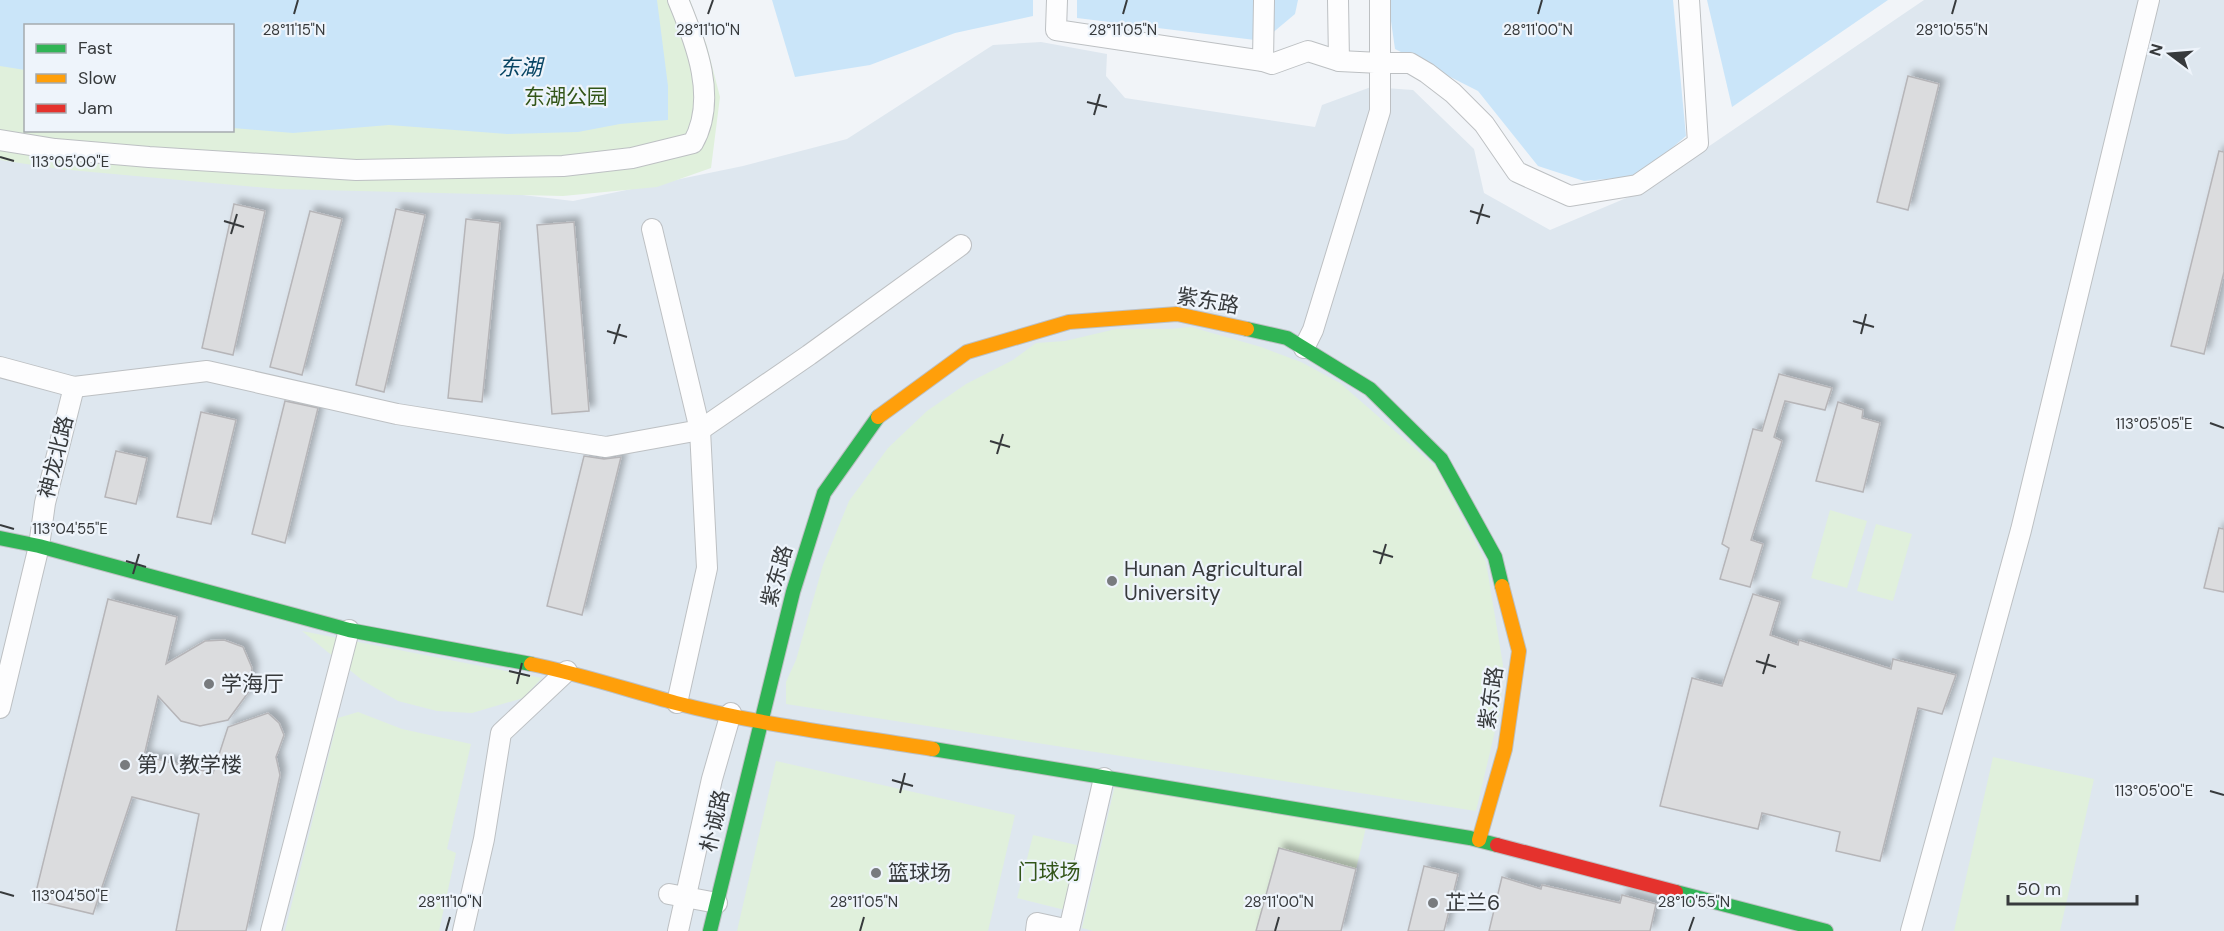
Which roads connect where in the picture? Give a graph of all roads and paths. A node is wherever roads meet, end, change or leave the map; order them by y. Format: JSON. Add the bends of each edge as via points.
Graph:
{"nodes":[{"id":1,"x":678,"y":0,"type":"edge"},
{"id":2,"x":1057,"y":0,"type":"edge"},
{"id":3,"x":1264,"y":0,"type":"edge"},
{"id":4,"x":1338,"y":0,"type":"edge"},
{"id":5,"x":1380,"y":0,"type":"edge"},
{"id":6,"x":1689,"y":0,"type":"edge"},
{"id":7,"x":2149,"y":0,"type":"edge"},
{"id":8,"x":1263,"y":55,"type":"junction"},
{"id":9,"x":1339,"y":61,"type":"junction"},
{"id":10,"x":1380,"y":63,"type":"junction"},
{"id":11,"x":0,"y":140,"type":"edge"},
{"id":12,"x":652,"y":229,"type":"dead end"},
{"id":13,"x":961,"y":245,"type":"dead end"},
{"id":14,"x":1304,"y":348,"type":"junction"},
{"id":15,"x":0,"y":367,"type":"edge"},
{"id":16,"x":74,"y":387,"type":"junction"},
{"id":17,"x":700,"y":430,"type":"junction"},
{"id":18,"x":0,"y":538,"type":"edge"},
{"id":19,"x":39,"y":546,"type":"junction"},
{"id":20,"x":349,"y":630,"type":"junction"},
{"id":21,"x":567,"y":671,"type":"junction"},
{"id":22,"x":677,"y":703,"type":"junction"},
{"id":23,"x":0,"y":708,"type":"edge"},
{"id":24,"x":731,"y":713,"type":"junction"},
{"id":25,"x":760,"y":721,"type":"junction"},
{"id":26,"x":1104,"y":778,"type":"junction"},
{"id":27,"x":1479,"y":840,"type":"junction"},
{"id":28,"x":678,"y":895,"type":"junction"},
{"id":29,"x":717,"y":903,"type":"junction"},
{"id":30,"x":271,"y":931,"type":"edge"},
{"id":31,"x":463,"y":931,"type":"edge"},
{"id":32,"x":678,"y":931,"type":"edge"},
{"id":33,"x":710,"y":931,"type":"edge"},
{"id":34,"x":1036,"y":931,"type":"edge"},
{"id":35,"x":1826,"y":931,"type":"edge"},
{"id":36,"x":1911,"y":931,"type":"edge"}],
"edges":[{"from":1,"to":11,"type":"street","via":[[702,68],[701,129],[693,143],[632,158],[563,166],[356,170],[149,157]]},
{"from":2,"to":8,"type":"street","via":[[1056,30]]},
{"from":3,"to":8,"type":"street"},
{"from":4,"to":9,"type":"street"},
{"from":5,"to":10,"type":"street"},
{"from":6,"to":10,"type":"street","via":[[1698,144],[1637,185],[1570,196],[1517,172],[1484,124],[1453,93],[1410,63]]},
{"from":7,"to":36,"type":"street","via":[[2021,530]]},
{"from":8,"to":9,"type":"street","via":[[1272,64],[1308,51]]},
{"from":9,"to":10,"type":"street"},
{"from":10,"to":14,"type":"street","via":[[1380,111],[1313,330]]},
{"from":12,"to":17,"type":"street"},
{"from":13,"to":17,"type":"street"},
{"from":14,"to":25,"type":"street","name":"紫东路","via":[[1287,338],[1177,314],[1069,322],[967,352],[876,419],[824,493]]},
{"from":14,"to":27,"type":"street","name":"紫东路","via":[[1370,389],[1441,459],[1495,557],[1519,651],[1505,749]]},
{"from":15,"to":16,"type":"street","name":"神龙北路"},
{"from":16,"to":17,"type":"street","via":[[207,371],[397,414],[606,447]]},
{"from":16,"to":19,"type":"street","name":"神龙北路","via":[[45,503]]},
{"from":17,"to":22,"type":"street","via":[[707,568]]},
{"from":18,"to":19,"type":"street"},
{"from":19,"to":20,"type":"street"},
{"from":19,"to":23,"type":"street","name":"神龙北路"},
{"from":20,"to":21,"type":"street"},
{"from":20,"to":30,"type":"street"},
{"from":21,"to":22,"type":"street"},
{"from":21,"to":31,"type":"street","via":[[501,733],[484,839]]},
{"from":22,"to":24,"type":"street"},
{"from":24,"to":25,"type":"street"},
{"from":24,"to":28,"type":"street"},
{"from":25,"to":26,"type":"street"},
{"from":25,"to":29,"type":"street","name":"朴诚路"},
{"from":26,"to":27,"type":"street"},
{"from":26,"to":34,"type":"street","via":[[1069,930],[1037,922]]},
{"from":27,"to":35,"type":"street"},
{"from":28,"to":29,"type":"street"},
{"from":28,"to":32,"type":"street"},
{"from":29,"to":33,"type":"street","name":"朴诚路"}]}
